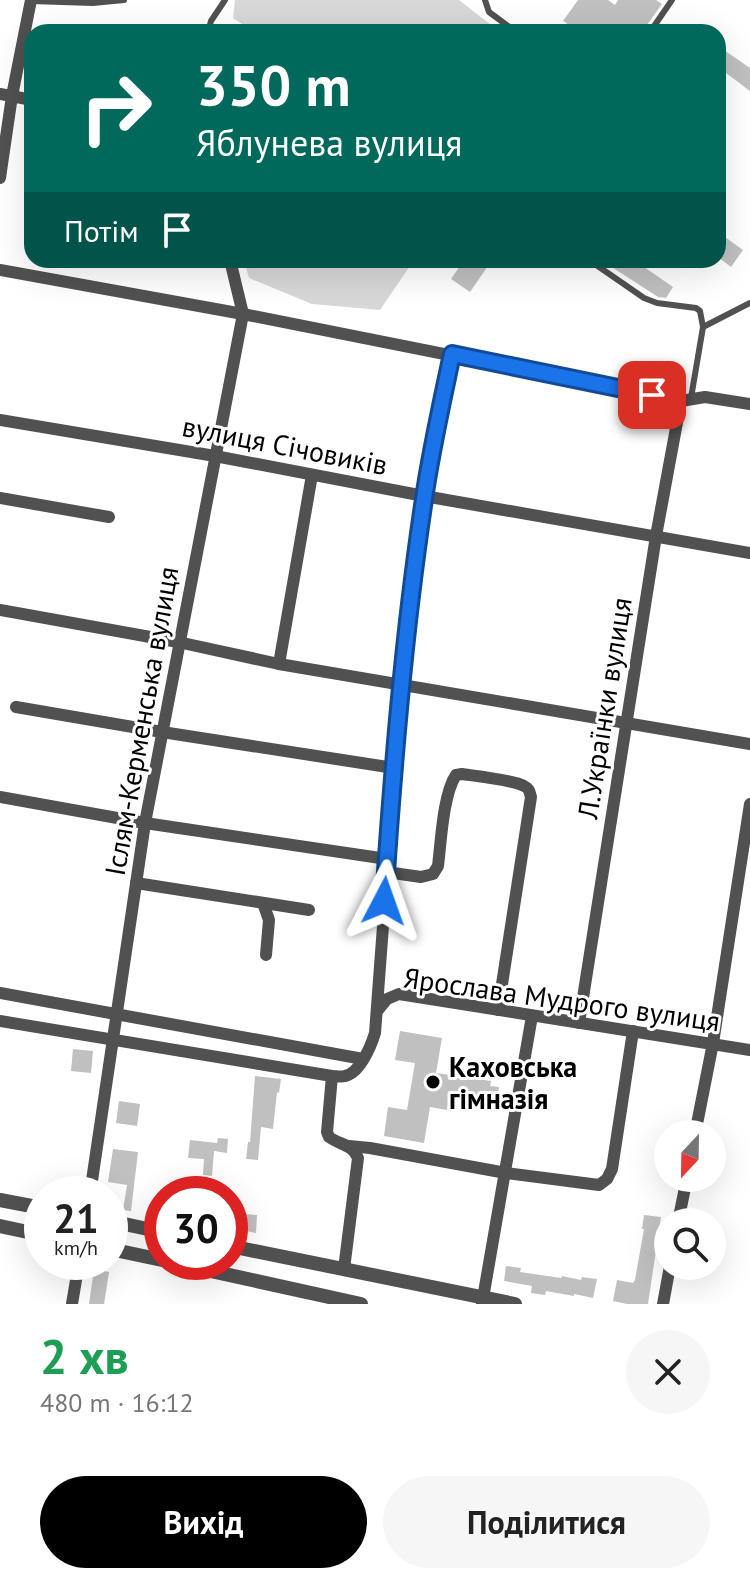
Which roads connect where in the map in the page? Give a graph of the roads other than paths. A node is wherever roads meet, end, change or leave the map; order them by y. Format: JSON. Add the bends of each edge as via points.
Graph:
{"nodes":[{"id":1,"x":30,"y":0,"type":"edge"},
{"id":2,"x":124,"y":0,"type":"edge"},
{"id":3,"x":225,"y":0,"type":"edge"},
{"id":4,"x":485,"y":0,"type":"edge"},
{"id":5,"x":672,"y":0,"type":"edge"},
{"id":6,"x":210,"y":24,"type":"edge"},
{"id":7,"x":505,"y":24,"type":"edge"},
{"id":8,"x":656,"y":24,"type":"edge"},
{"id":9,"x":6,"y":95,"type":"edge"},
{"id":10,"x":0,"y":178,"type":"edge"},
{"id":11,"x":232,"y":268,"type":"edge"},
{"id":12,"x":601,"y":268,"type":"edge"},
{"id":13,"x":0,"y":270,"type":"edge"},
{"id":14,"x":750,"y":303,"type":"edge"},
{"id":15,"x":243,"y":314,"type":"junction"},
{"id":16,"x":703,"y":327,"type":"junction"},
{"id":17,"x":452,"y":354,"type":"junction"},
{"id":18,"x":686,"y":399,"type":"junction"},
{"id":19,"x":750,"y":404,"type":"edge"},
{"id":20,"x":0,"y":420,"type":"edge"},
{"id":21,"x":215,"y":456,"type":"junction"},
{"id":22,"x":312,"y":475,"type":"junction"},
{"id":23,"x":424,"y":496,"type":"junction"},
{"id":24,"x":0,"y":498,"type":"edge"},
{"id":25,"x":109,"y":517,"type":"dead end"},
{"id":26,"x":656,"y":536,"type":"junction"},
{"id":27,"x":750,"y":553,"type":"edge"},
{"id":28,"x":0,"y":610,"type":"edge"},
{"id":29,"x":178,"y":642,"type":"junction"},
{"id":30,"x":279,"y":664,"type":"junction"},
{"id":31,"x":401,"y":685,"type":"junction"},
{"id":32,"x":16,"y":707,"type":"dead end"},
{"id":33,"x":626,"y":722,"type":"junction"},
{"id":34,"x":162,"y":732,"type":"junction"},
{"id":35,"x":750,"y":744,"type":"edge"},
{"id":36,"x":394,"y":768,"type":"junction"},
{"id":37,"x":0,"y":797,"type":"edge"},
{"id":38,"x":750,"y":804,"type":"edge"},
{"id":39,"x":145,"y":823,"type":"junction"},
{"id":40,"x":386,"y":866,"type":"junction"},
{"id":41,"x":136,"y":883,"type":"junction"},
{"id":42,"x":263,"y":903,"type":"junction"},
{"id":43,"x":309,"y":910,"type":"dead end"},
{"id":44,"x":266,"y":955,"type":"dead end"},
{"id":45,"x":0,"y":993,"type":"edge"},
{"id":46,"x":498,"y":1010,"type":"junction"},
{"id":47,"x":377,"y":1013,"type":"junction"},
{"id":48,"x":115,"y":1014,"type":"junction"},
{"id":49,"x":532,"y":1016,"type":"junction"},
{"id":50,"x":0,"y":1021,"type":"edge"},
{"id":51,"x":579,"y":1023,"type":"junction"},
{"id":52,"x":633,"y":1031,"type":"junction"},
{"id":53,"x":114,"y":1040,"type":"junction"},
{"id":54,"x":713,"y":1043,"type":"junction"},
{"id":55,"x":750,"y":1050,"type":"edge"},
{"id":56,"x":363,"y":1059,"type":"junction"},
{"id":57,"x":332,"y":1076,"type":"junction"},
{"id":58,"x":698,"y":1120,"type":"edge"},
{"id":59,"x":349,"y":1146,"type":"junction"},
{"id":60,"x":506,"y":1173,"type":"junction"},
{"id":61,"x":93,"y":1176,"type":"edge"},
{"id":62,"x":0,"y":1200,"type":"edge"},
{"id":63,"x":24,"y":1205,"type":"edge"},
{"id":64,"x":0,"y":1226,"type":"edge"},
{"id":65,"x":24,"y":1231,"type":"edge"},
{"id":66,"x":248,"y":1250,"type":"edge"},
{"id":67,"x":344,"y":1269,"type":"junction"},
{"id":68,"x":76,"y":1280,"type":"edge"},
{"id":69,"x":246,"y":1280,"type":"edge"},
{"id":70,"x":667,"y":1280,"type":"edge"},
{"id":71,"x":482,"y":1301,"type":"edge"},
{"id":72,"x":340,"y":1302,"type":"edge"},
{"id":73,"x":72,"y":1304,"type":"edge"},
{"id":74,"x":361,"y":1304,"type":"edge"},
{"id":75,"x":515,"y":1304,"type":"edge"},
{"id":76,"x":663,"y":1304,"type":"edge"}],
"edges":[{"from":1,"to":2,"type":"lane"},
{"from":1,"to":9,"type":"street"},
{"from":3,"to":6,"type":"lane"},
{"from":4,"to":7,"type":"lane","via":[[489,12]]},
{"from":5,"to":8,"type":"lane"},
{"from":9,"to":10,"type":"street"},
{"from":11,"to":15,"type":"street","name":"Іслям-Керменська вулиця"},
{"from":12,"to":16,"type":"lane","via":[[644,298],[696,308]]},
{"from":13,"to":15,"type":"street"},
{"from":14,"to":16,"type":"lane"},
{"from":15,"to":17,"type":"street"},
{"from":15,"to":21,"type":"street","name":"Іслям-Керменська вулиця"},
{"from":16,"to":18,"type":"lane"},
{"from":17,"to":18,"type":"street"},
{"from":17,"to":23,"type":"street"},
{"from":18,"to":19,"type":"street"},
{"from":18,"to":26,"type":"street","name":"Л.Українки вулиця"},
{"from":20,"to":21,"type":"street","name":"вулиця Січовиків"},
{"from":21,"to":22,"type":"street","name":"вулиця Січовиків"},
{"from":21,"to":29,"type":"street","name":"Іслям-Керменська вулиця"},
{"from":22,"to":23,"type":"street","name":"вулиця Січовиків"},
{"from":22,"to":30,"type":"street"},
{"from":23,"to":26,"type":"street","name":"вулиця Січовиків"},
{"from":23,"to":31,"type":"street"},
{"from":24,"to":25,"type":"street"},
{"from":26,"to":27,"type":"street","name":"вулиця Січовиків"},
{"from":26,"to":33,"type":"street","name":"Л.Українки вулиця"},
{"from":28,"to":29,"type":"street"},
{"from":29,"to":30,"type":"street"},
{"from":29,"to":34,"type":"street","name":"Іслям-Керменська вулиця"},
{"from":30,"to":31,"type":"street"},
{"from":31,"to":33,"type":"street"},
{"from":31,"to":36,"type":"street"},
{"from":32,"to":34,"type":"street"},
{"from":33,"to":35,"type":"street"},
{"from":33,"to":51,"type":"street","name":"Л.Українки вулиця"},
{"from":34,"to":36,"type":"street"},
{"from":34,"to":39,"type":"street","name":"Іслям-Керменська вулиця"},
{"from":36,"to":40,"type":"street"},
{"from":37,"to":39,"type":"street"},
{"from":38,"to":54,"type":"street"},
{"from":39,"to":40,"type":"street"},
{"from":39,"to":41,"type":"street","name":"Іслям-Керменська вулиця"},
{"from":40,"to":46,"type":"street","via":[[421,877],[433,874],[456,775],[526,786],[531,797]]},
{"from":40,"to":47,"type":"street"},
{"from":41,"to":42,"type":"street"},
{"from":41,"to":48,"type":"street","name":"Іслям-Керменська вулиця"},
{"from":42,"to":43,"type":"street"},
{"from":42,"to":44,"type":"street","via":[[269,920]]},
{"from":45,"to":48,"type":"street"},
{"from":46,"to":47,"type":"street","name":"Ярослава Мудрого вулиця","via":[[399,994],[387,999]]},
{"from":46,"to":49,"type":"street","name":"Ярослава Мудрого вулиця"},
{"from":47,"to":56,"type":"street","name":"Ярослава Мудрого вулиця"},
{"from":48,"to":53,"type":"street","name":"Іслям-Керменська вулиця"},
{"from":48,"to":56,"type":"street"},
{"from":49,"to":51,"type":"street","name":"Ярослава Мудрого вулиця"},
{"from":49,"to":60,"type":"street"},
{"from":50,"to":53,"type":"street"},
{"from":51,"to":52,"type":"street","name":"Ярослава Мудрого вулиця"},
{"from":52,"to":54,"type":"street","name":"Ярослава Мудрого вулиця"},
{"from":52,"to":60,"type":"street","via":[[607,1179],[599,1185]]},
{"from":53,"to":57,"type":"street"},
{"from":53,"to":61,"type":"street","name":"Іслям-Керменська вулиця"},
{"from":54,"to":55,"type":"street","name":"Ярослава Мудрого вулиця"},
{"from":54,"to":58,"type":"street"},
{"from":56,"to":57,"type":"street","via":[[348,1076]]},
{"from":57,"to":59,"type":"street","via":[[327,1132],[332,1140]]},
{"from":59,"to":60,"type":"street"},
{"from":59,"to":67,"type":"street","via":[[358,1164]]},
{"from":60,"to":71,"type":"street"},
{"from":62,"to":63,"type":"street"},
{"from":64,"to":65,"type":"street"},
{"from":66,"to":67,"type":"street"},
{"from":67,"to":71,"type":"street"},
{"from":68,"to":73,"type":"street"},
{"from":69,"to":72,"type":"street"},
{"from":70,"to":76,"type":"street"},
{"from":71,"to":75,"type":"street"},
{"from":72,"to":74,"type":"street"}]}
